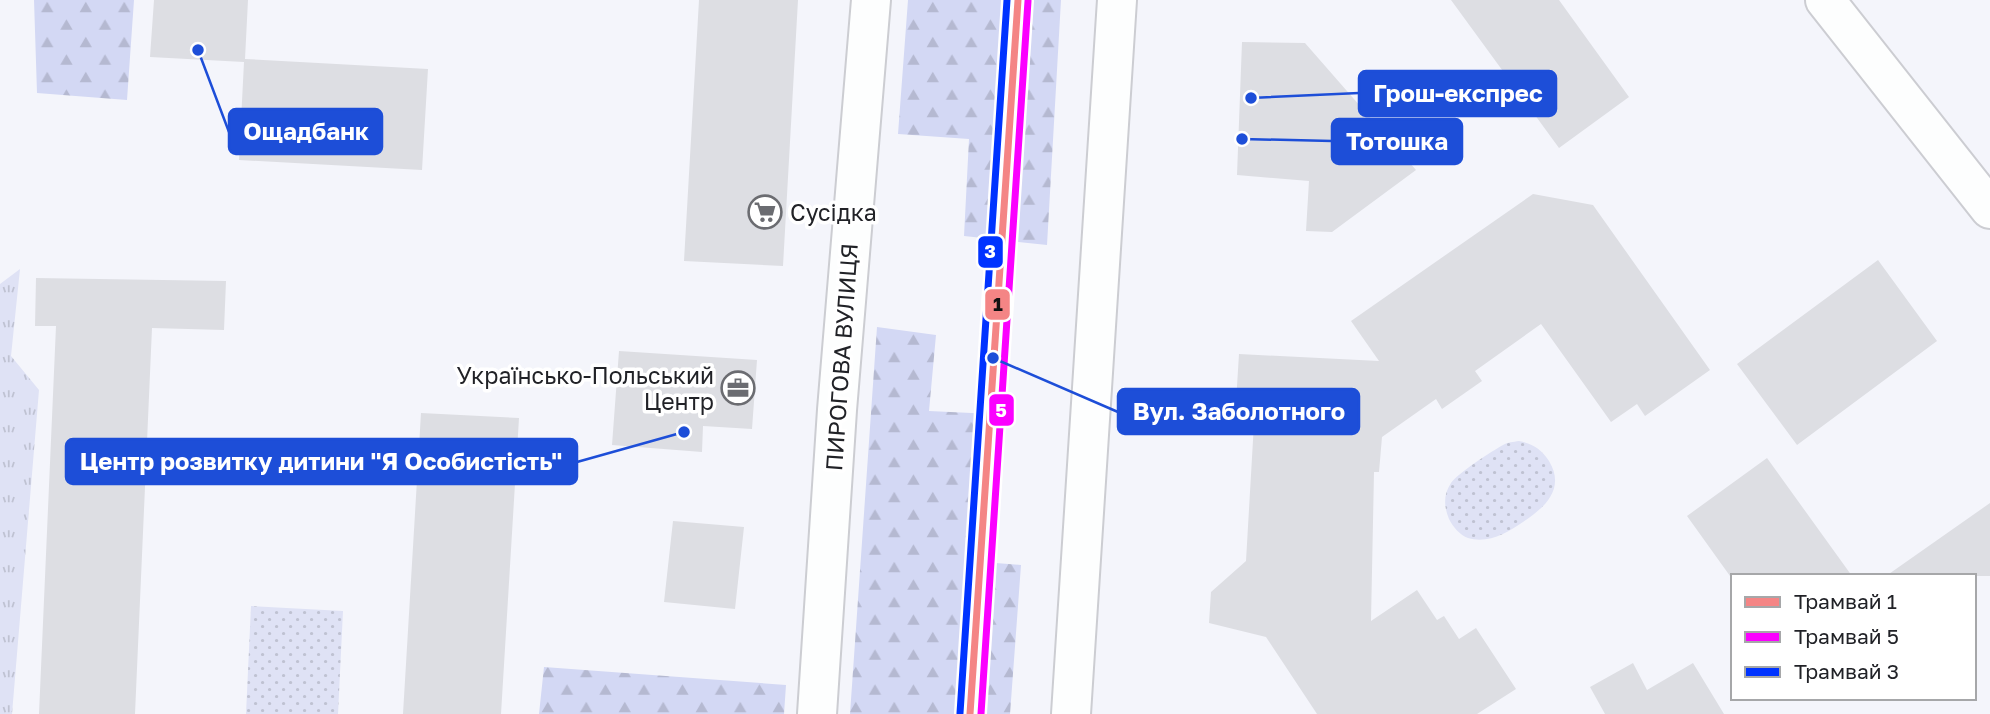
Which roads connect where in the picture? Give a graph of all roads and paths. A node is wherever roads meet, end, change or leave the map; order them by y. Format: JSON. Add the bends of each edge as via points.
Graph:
{"nodes":[{"id":1,"x":871,"y":0,"type":"edge"},
{"id":2,"x":1117,"y":0,"type":"edge"},
{"id":3,"x":1825,"y":0,"type":"edge"},
{"id":4,"x":1990,"y":209,"type":"edge"},
{"id":5,"x":817,"y":714,"type":"edge"},
{"id":6,"x":1071,"y":714,"type":"edge"}],
"edges":[{"from":1,"to":5,"type":"street","name":"ПИРОГОВА ВУЛИЦЯ","via":[[836,410]]},
{"from":2,"to":6,"type":"street"},
{"from":3,"to":4,"type":"street"}]}
